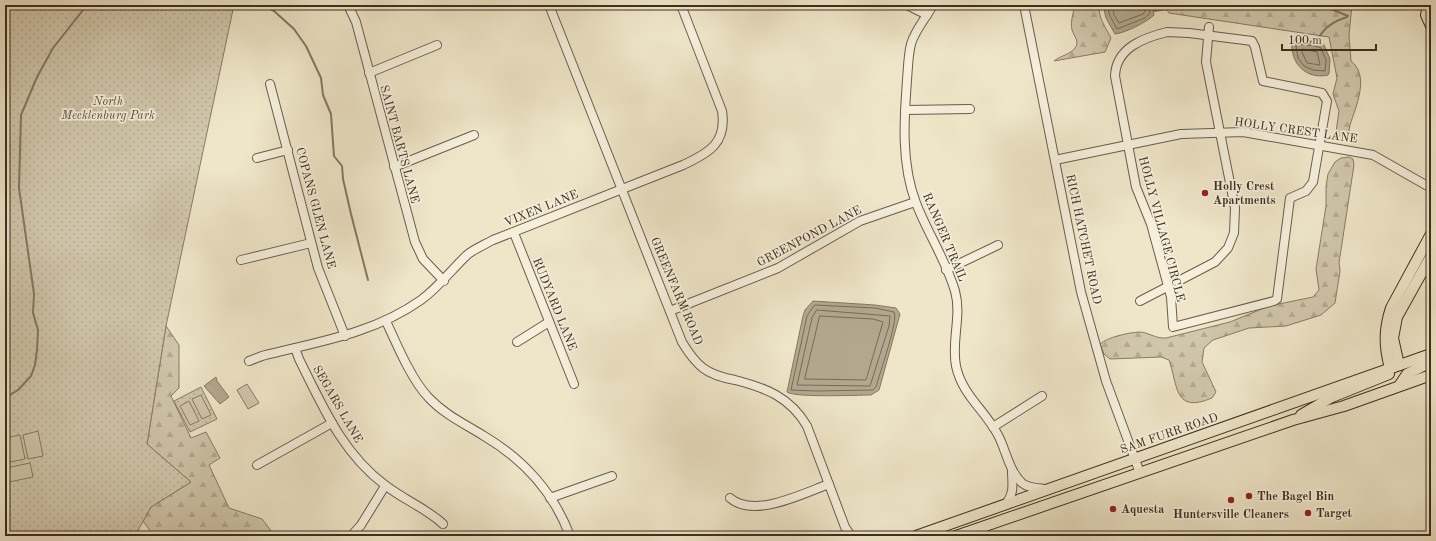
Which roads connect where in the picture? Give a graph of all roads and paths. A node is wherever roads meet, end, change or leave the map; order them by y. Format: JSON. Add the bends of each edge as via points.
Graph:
{"nodes":[{"id":1,"x":348,"y":5,"type":"edge"},
{"id":2,"x":549,"y":5,"type":"edge"},
{"id":3,"x":681,"y":5,"type":"edge"},
{"id":4,"x":908,"y":5,"type":"edge"},
{"id":5,"x":933,"y":5,"type":"edge"},
{"id":6,"x":1024,"y":5,"type":"edge"},
{"id":7,"x":1429,"y":5,"type":"edge"},
{"id":8,"x":927,"y":15,"type":"junction"},
{"id":9,"x":1431,"y":26,"type":"edge"},
{"id":10,"x":1208,"y":31,"type":"junction"},
{"id":11,"x":437,"y":46,"type":"dead end"},
{"id":12,"x":369,"y":73,"type":"junction"},
{"id":13,"x":270,"y":84,"type":"dead end"},
{"id":14,"x":970,"y":109,"type":"dead end"},
{"id":15,"x":905,"y":110,"type":"junction"},
{"id":16,"x":1219,"y":132,"type":"junction"},
{"id":17,"x":474,"y":135,"type":"dead end"},
{"id":18,"x":1128,"y":144,"type":"junction"},
{"id":19,"x":1320,"y":145,"type":"junction"},
{"id":20,"x":288,"y":150,"type":"junction"},
{"id":21,"x":257,"y":158,"type":"dead end"},
{"id":22,"x":1055,"y":160,"type":"junction"},
{"id":23,"x":394,"y":167,"type":"junction"},
{"id":24,"x":1431,"y":188,"type":"edge"},
{"id":25,"x":622,"y":189,"type":"junction"},
{"id":26,"x":915,"y":202,"type":"junction"},
{"id":27,"x":514,"y":233,"type":"junction"},
{"id":28,"x":1431,"y":234,"type":"edge"},
{"id":29,"x":311,"y":243,"type":"junction"},
{"id":30,"x":998,"y":245,"type":"dead end"},
{"id":31,"x":1431,"y":251,"type":"edge"},
{"id":32,"x":1431,"y":256,"type":"edge"},
{"id":33,"x":241,"y":260,"type":"dead end"},
{"id":34,"x":1424,"y":269,"type":"junction"},
{"id":35,"x":946,"y":270,"type":"junction"},
{"id":36,"x":444,"y":281,"type":"junction"},
{"id":37,"x":1168,"y":287,"type":"junction"},
{"id":38,"x":1140,"y":301,"type":"dead end"},
{"id":39,"x":670,"y":311,"type":"junction"},
{"id":40,"x":386,"y":321,"type":"junction"},
{"id":41,"x":549,"y":322,"type":"junction"},
{"id":42,"x":345,"y":336,"type":"junction"},
{"id":43,"x":517,"y":342,"type":"dead end"},
{"id":44,"x":295,"y":348,"type":"junction"},
{"id":45,"x":1431,"y":354,"type":"edge"},
{"id":46,"x":249,"y":362,"type":"dead end"},
{"id":47,"x":1431,"y":362,"type":"edge"},
{"id":48,"x":1395,"y":366,"type":"junction"},
{"id":49,"x":1431,"y":375,"type":"edge"},
{"id":50,"x":574,"y":384,"type":"dead end"},
{"id":51,"x":1399,"y":386,"type":"junction"},
{"id":52,"x":1042,"y":396,"type":"dead end"},
{"id":53,"x":1293,"y":420,"type":"junction"},
{"id":54,"x":332,"y":423,"type":"junction"},
{"id":55,"x":993,"y":427,"type":"junction"},
{"id":56,"x":1135,"y":459,"type":"junction"},
{"id":57,"x":257,"y":465,"type":"dead end"},
{"id":58,"x":1012,"y":470,"type":"junction"},
{"id":59,"x":1140,"y":473,"type":"junction"},
{"id":60,"x":612,"y":476,"type":"dead end"},
{"id":61,"x":829,"y":484,"type":"junction"},
{"id":62,"x":385,"y":486,"type":"junction"},
{"id":63,"x":1048,"y":489,"type":"junction"},
{"id":64,"x":550,"y":498,"type":"junction"},
{"id":65,"x":730,"y":498,"type":"dead end"},
{"id":66,"x":1006,"y":504,"type":"junction"},
{"id":67,"x":443,"y":524,"type":"dead end"},
{"id":68,"x":845,"y":532,"type":"edge"},
{"id":69,"x":352,"y":536,"type":"edge"},
{"id":70,"x":570,"y":536,"type":"edge"},
{"id":71,"x":851,"y":536,"type":"edge"},
{"id":72,"x":916,"y":536,"type":"edge"},
{"id":73,"x":956,"y":536,"type":"edge"}],
"edges":[{"from":1,"to":12,"type":"street","name":"SAINT BARTS LANE","via":[[356,22]]},
{"from":2,"to":25,"type":"street","name":"GREENFARM ROAD"},
{"from":3,"to":25,"type":"street","name":"VIXEN LANE","via":[[720,104],[724,121],[720,136],[713,149],[701,157]]},
{"from":4,"to":8,"type":"street"},
{"from":5,"to":8,"type":"street","name":"RANGER TRAIL"},
{"from":6,"to":22,"type":"street","name":"RICH HATCHET ROAD"},
{"from":7,"to":9,"type":"main road","via":[[1426,16]]},
{"from":8,"to":15,"type":"street","name":"RANGER TRAIL","via":[[911,45]]},
{"from":10,"to":16,"type":"street","via":[[1206,62]]},
{"from":10,"to":18,"type":"street","name":"HOLLY VILLAGE CIRCLE","via":[[1167,32],[1137,42],[1122,54],[1115,68],[1115,76]]},
{"from":10,"to":19,"type":"street","name":"HOLLY VILLAGE CIRCLE","via":[[1252,41],[1256,47],[1261,79],[1267,83],[1324,94],[1327,101]]},
{"from":11,"to":12,"type":"street"},
{"from":12,"to":23,"type":"street","name":"SAINT BARTS LANE"},
{"from":13,"to":20,"type":"street","name":"COPANS GLEN LANE"},
{"from":14,"to":15,"type":"street"},
{"from":15,"to":26,"type":"street","name":"RANGER TRAIL","via":[[906,162]]},
{"from":16,"to":18,"type":"street","name":"HOLLY CREST LANE","via":[[1181,134]]},
{"from":16,"to":19,"type":"street","name":"HOLLY CREST LANE","via":[[1243,132]]},
{"from":16,"to":37,"type":"street","via":[[1235,208],[1236,222],[1232,238],[1224,253],[1215,262]]},
{"from":17,"to":23,"type":"street"},
{"from":18,"to":22,"type":"street","name":"HOLLY CREST LANE"},
{"from":18,"to":37,"type":"street","name":"HOLLY VILLAGE CIRCLE","via":[[1136,187],[1152,228]]},
{"from":19,"to":24,"type":"street","name":"HOLLY CREST LANE","via":[[1373,155]]},
{"from":19,"to":37,"type":"street","name":"HOLLY VILLAGE CIRCLE","via":[[1311,186],[1290,198],[1277,299],[1173,327]]},
{"from":20,"to":21,"type":"street"},
{"from":20,"to":29,"type":"street","name":"COPANS GLEN LANE"},
{"from":22,"to":56,"type":"street","name":"RICH HATCHET ROAD","via":[[1073,256],[1094,341]]},
{"from":23,"to":36,"type":"street","name":"SAINT BARTS LANE","via":[[418,252]]},
{"from":25,"to":27,"type":"street","name":"VIXEN LANE"},
{"from":25,"to":39,"type":"street","name":"GREENFARM ROAD"},
{"from":26,"to":35,"type":"street","name":"RANGER TRAIL"},
{"from":26,"to":39,"type":"street","name":"GREENPOND LANE","via":[[860,221],[778,268]]},
{"from":27,"to":36,"type":"street","name":"VIXEN LANE","via":[[474,250]]},
{"from":27,"to":41,"type":"street","name":"RUDYARD LANE"},
{"from":28,"to":48,"type":"main road","via":[[1391,308],[1387,321],[1385,342]]},
{"from":29,"to":33,"type":"street"},
{"from":29,"to":42,"type":"street","name":"COPANS GLEN LANE","via":[[323,284]]},
{"from":30,"to":35,"type":"street"},
{"from":31,"to":34,"type":"main road"},
{"from":32,"to":34,"type":"main road"},
{"from":34,"to":48,"type":"main road","via":[[1397,317],[1394,338]]},
{"from":35,"to":55,"type":"street","name":"RANGER TRAIL","via":[[957,303],[954,351],[959,378],[969,396]]},
{"from":36,"to":40,"type":"street","name":"VIXEN LANE","via":[[422,300]]},
{"from":37,"to":38,"type":"street"},
{"from":39,"to":61,"type":"street","name":"GREENFARM ROAD","via":[[682,342],[704,369],[721,377],[770,390],[796,409],[807,426]]},
{"from":40,"to":42,"type":"street","name":"VIXEN LANE"},
{"from":40,"to":64,"type":"street","via":[[427,397],[448,415],[513,456]]},
{"from":41,"to":43,"type":"street"},
{"from":41,"to":50,"type":"street","name":"RUDYARD LANE"},
{"from":42,"to":44,"type":"street","name":"VIXEN LANE"},
{"from":44,"to":46,"type":"street","name":"VIXEN LANE"},
{"from":44,"to":54,"type":"street","name":"SEGARS LANE"},
{"from":45,"to":48,"type":"main road","name":"SAM FURR ROAD"},
{"from":47,"to":51,"type":"main road","via":[[1407,374]]},
{"from":48,"to":53,"type":"main road","via":[[1387,376],[1332,397],[1311,407]]},
{"from":48,"to":56,"type":"main road","name":"SAM FURR ROAD"},
{"from":49,"to":51,"type":"main road"},
{"from":51,"to":53,"type":"main road","via":[[1344,406]]},
{"from":52,"to":55,"type":"street"},
{"from":53,"to":59,"type":"main road"},
{"from":54,"to":57,"type":"street"},
{"from":54,"to":62,"type":"street","name":"SEGARS LANE","via":[[347,448]]},
{"from":55,"to":58,"type":"street","name":"RANGER TRAIL"},
{"from":56,"to":59,"type":"street","name":"RICH HATCHET ROAD"},
{"from":56,"to":63,"type":"main road","name":"SAM FURR ROAD"},
{"from":58,"to":63,"type":"street","name":"RANGER TRAIL","via":[[1028,487]]},
{"from":58,"to":66,"type":"street","name":"RANGER TRAIL","via":[[1014,489]]},
{"from":59,"to":73,"type":"main road"},
{"from":60,"to":64,"type":"street"},
{"from":61,"to":65,"type":"street","via":[[767,505],[743,505]]},
{"from":61,"to":68,"type":"street","name":"GREENFARM ROAD"},
{"from":62,"to":67,"type":"street","name":"SEGARS LANE"},
{"from":62,"to":69,"type":"street"},
{"from":63,"to":66,"type":"main road","name":"SAM FURR ROAD"},
{"from":64,"to":70,"type":"street"},
{"from":66,"to":72,"type":"main road","name":"SAM FURR ROAD"},
{"from":68,"to":71,"type":"street","name":"GREENFARM ROAD"}]}
